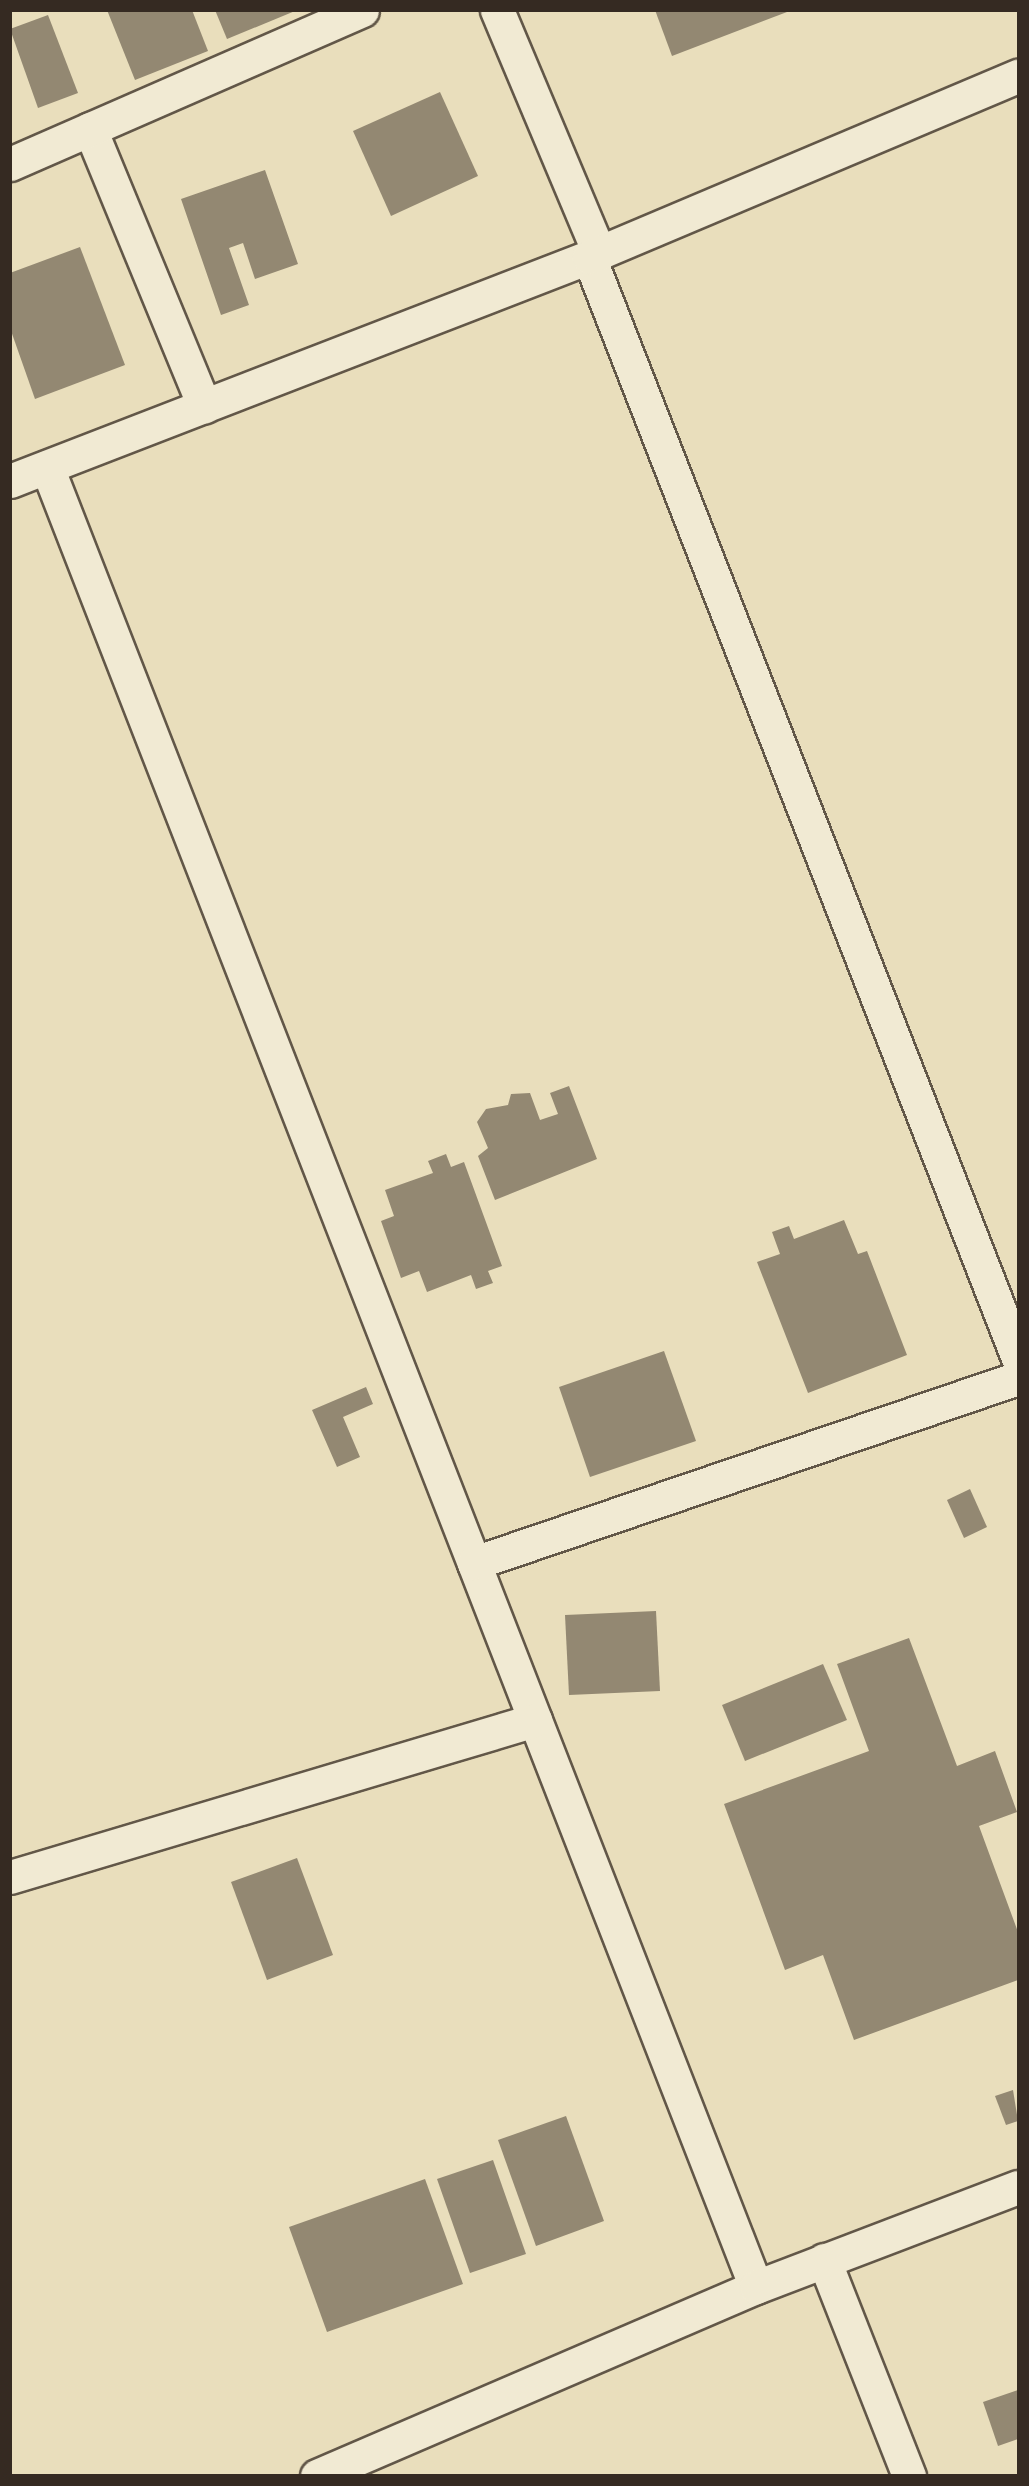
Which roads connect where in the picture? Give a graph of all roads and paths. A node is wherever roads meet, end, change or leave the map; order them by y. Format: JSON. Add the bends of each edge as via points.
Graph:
{"nodes":[{"id":1,"x":362,"y":10,"type":"edge"},
{"id":2,"x":497,"y":10,"type":"edge"},
{"id":3,"x":1018,"y":76,"type":"edge"},
{"id":4,"x":90,"y":129,"type":"junction"},
{"id":5,"x":10,"y":164,"type":"edge"},
{"id":6,"x":594,"y":255,"type":"junction"},
{"id":7,"x":204,"y":406,"type":"junction"},
{"id":8,"x":47,"y":466,"type":"junction"},
{"id":9,"x":10,"y":481,"type":"edge"},
{"id":10,"x":1018,"y":1358,"type":"edge"},
{"id":11,"x":1018,"y":1378,"type":"edge"},
{"id":12,"x":474,"y":1563,"type":"junction"},
{"id":13,"x":535,"y":1720,"type":"junction"},
{"id":14,"x":10,"y":1876,"type":"edge"},
{"id":15,"x":1018,"y":2187,"type":"edge"},
{"id":16,"x":824,"y":2260,"type":"junction"},
{"id":17,"x":756,"y":2287,"type":"junction"},
{"id":18,"x":317,"y":2475,"type":"edge"},
{"id":19,"x":909,"y":2475,"type":"edge"}],
"edges":[{"from":1,"to":4,"type":"street"},
{"from":2,"to":6,"type":"street"},
{"from":3,"to":6,"type":"street"},
{"from":4,"to":5,"type":"street"},
{"from":4,"to":7,"type":"street"},
{"from":6,"to":7,"type":"street"},
{"from":6,"to":10,"type":"street"},
{"from":7,"to":8,"type":"street"},
{"from":8,"to":9,"type":"street"},
{"from":8,"to":12,"type":"street"},
{"from":11,"to":12,"type":"street"},
{"from":12,"to":13,"type":"street"},
{"from":13,"to":14,"type":"street"},
{"from":13,"to":17,"type":"street"},
{"from":15,"to":16,"type":"street"},
{"from":16,"to":17,"type":"street"},
{"from":16,"to":19,"type":"street"},
{"from":17,"to":18,"type":"street"}]}
